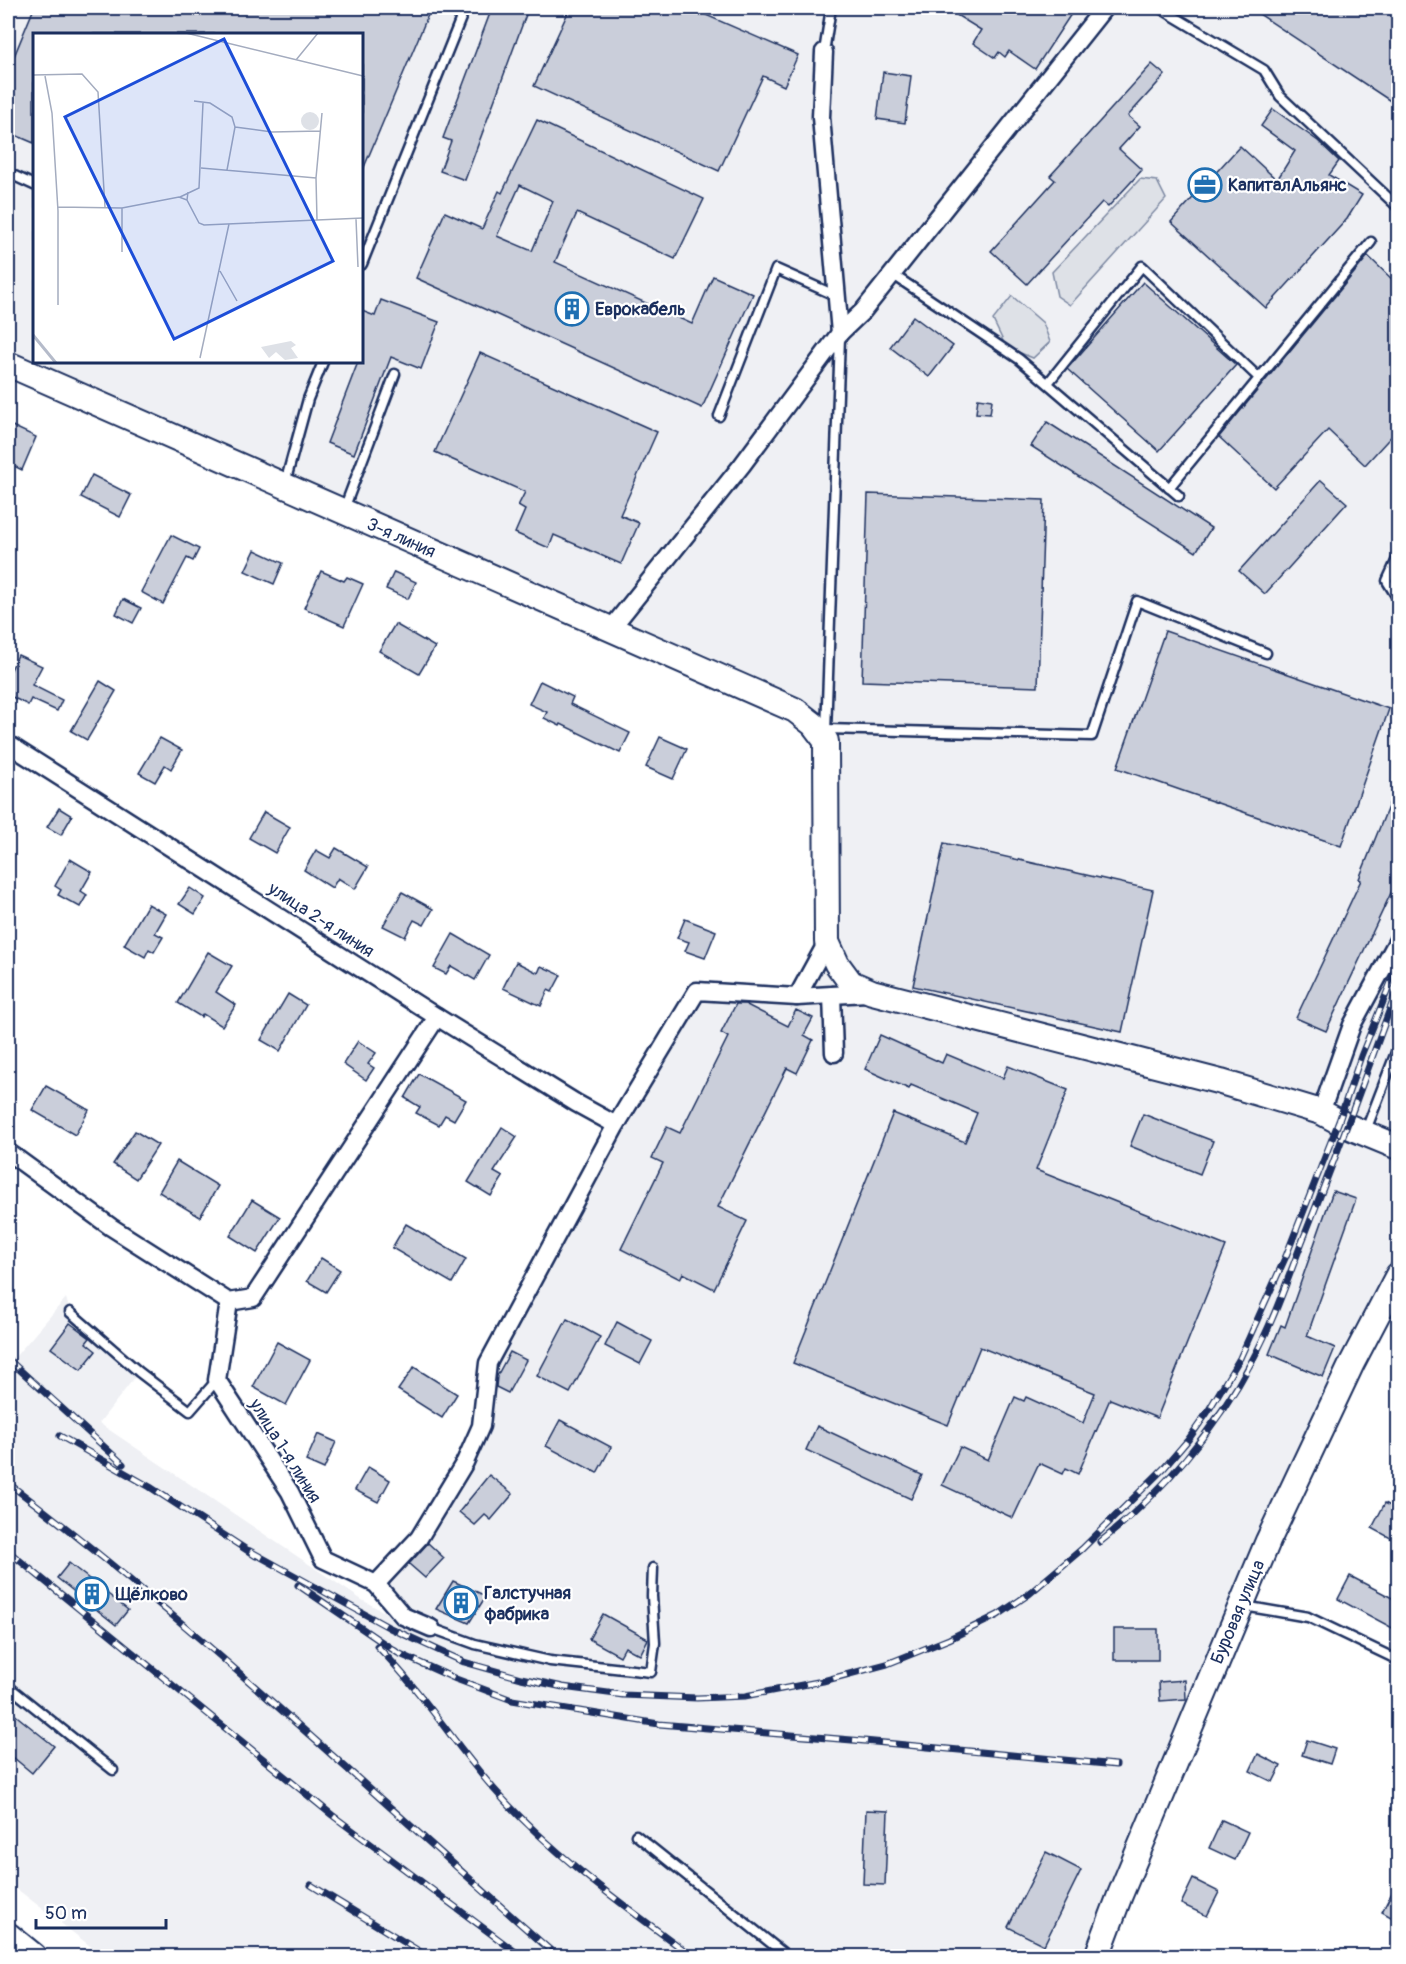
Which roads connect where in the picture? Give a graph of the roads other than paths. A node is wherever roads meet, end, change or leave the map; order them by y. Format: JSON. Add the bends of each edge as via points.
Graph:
{"nodes":[{"id":1,"x":465,"y":8,"type":"edge"},
{"id":2,"x":831,"y":8,"type":"edge"},
{"id":3,"x":1104,"y":8,"type":"edge"},
{"id":4,"x":1160,"y":8,"type":"edge"},
{"id":5,"x":824,"y":52,"type":"joint"},
{"id":6,"x":8,"y":173,"type":"edge"},
{"id":7,"x":33,"y":185,"type":"edge"},
{"id":8,"x":1398,"y":207,"type":"edge"},
{"id":9,"x":1371,"y":242,"type":"dead end"},
{"id":10,"x":363,"y":262,"type":"edge"},
{"id":11,"x":892,"y":274,"type":"junction"},
{"id":12,"x":837,"y":296,"type":"junction"},
{"id":13,"x":840,"y":333,"type":"junction"},
{"id":14,"x":322,"y":363,"type":"edge"},
{"id":15,"x":8,"y":364,"type":"edge"},
{"id":16,"x":395,"y":374,"type":"dead end"},
{"id":17,"x":1259,"y":378,"type":"junction"},
{"id":18,"x":1048,"y":383,"type":"junction"},
{"id":19,"x":719,"y":416,"type":"dead end"},
{"id":20,"x":284,"y":486,"type":"junction"},
{"id":21,"x":1170,"y":488,"type":"junction"},
{"id":22,"x":1179,"y":496,"type":"dead end"},
{"id":23,"x":343,"y":512,"type":"junction"},
{"id":24,"x":1398,"y":557,"type":"edge"},
{"id":25,"x":1398,"y":599,"type":"edge"},
{"id":26,"x":610,"y":630,"type":"junction"},
{"id":27,"x":1266,"y":653,"type":"dead end"},
{"id":28,"x":826,"y":735,"type":"junction"},
{"id":29,"x":8,"y":744,"type":"edge"},
{"id":30,"x":1398,"y":940,"type":"edge"},
{"id":31,"x":827,"y":942,"type":"junction"},
{"id":32,"x":872,"y":992,"type":"junction"},
{"id":33,"x":832,"y":995,"type":"junction"},
{"id":34,"x":797,"y":997,"type":"junction"},
{"id":35,"x":437,"y":1017,"type":"junction"},
{"id":36,"x":1398,"y":1047,"type":"edge"},
{"id":37,"x":834,"y":1053,"type":"dead end"},
{"id":38,"x":1321,"y":1112,"type":"junction"},
{"id":39,"x":616,"y":1125,"type":"junction"},
{"id":40,"x":1365,"y":1133,"type":"junction"},
{"id":41,"x":1398,"y":1148,"type":"edge"},
{"id":42,"x":8,"y":1152,"type":"edge"},
{"id":43,"x":1398,"y":1275,"type":"edge"},
{"id":44,"x":229,"y":1302,"type":"junction"},
{"id":45,"x":70,"y":1312,"type":"dead end"},
{"id":46,"x":217,"y":1380,"type":"junction"},
{"id":47,"x":653,"y":1568,"type":"dead end"},
{"id":48,"x":376,"y":1584,"type":"junction"},
{"id":49,"x":1241,"y":1605,"type":"junction"},
{"id":50,"x":431,"y":1628,"type":"joint"},
{"id":51,"x":1398,"y":1660,"type":"edge"},
{"id":52,"x":8,"y":1686,"type":"edge"},
{"id":53,"x":113,"y":1770,"type":"dead end"},
{"id":54,"x":636,"y":1835,"type":"dead end"},
{"id":55,"x":8,"y":1935,"type":"edge"},
{"id":56,"x":34,"y":1956,"type":"edge"},
{"id":57,"x":787,"y":1956,"type":"edge"},
{"id":58,"x":1097,"y":1956,"type":"edge"}],
"edges":[{"from":1,"to":10,"type":"lane"},
{"from":2,"to":5,"type":"lane"},
{"from":3,"to":11,"type":"street"},
{"from":4,"to":8,"type":"lane","via":[[1264,70],[1280,96]]},
{"from":5,"to":12,"type":"street","via":[[821,117]]},
{"from":6,"to":7,"type":"lane"},
{"from":9,"to":17,"type":"lane"},
{"from":11,"to":13,"type":"street"},
{"from":11,"to":18,"type":"lane","via":[[1019,358]]},
{"from":12,"to":13,"type":"street"},
{"from":12,"to":19,"type":"lane","via":[[776,269]]},
{"from":13,"to":26,"type":"street","via":[[742,465]]},
{"from":13,"to":28,"type":"lane"},
{"from":14,"to":20,"type":"lane"},
{"from":15,"to":20,"type":"street","name":"3-я линия"},
{"from":16,"to":23,"type":"lane"},
{"from":17,"to":18,"type":"lane","via":[[1142,266]]},
{"from":17,"to":21,"type":"lane"},
{"from":18,"to":21,"type":"lane"},
{"from":20,"to":23,"type":"street","name":"3-я линия"},
{"from":21,"to":22,"type":"lane"},
{"from":23,"to":26,"type":"street","name":"3-я линия"},
{"from":24,"to":25,"type":"lane","via":[[1386,581]]},
{"from":26,"to":28,"type":"street","name":"3-я линия","via":[[795,710]]},
{"from":27,"to":28,"type":"lane","via":[[1137,601],[1092,736]]},
{"from":28,"to":31,"type":"street"},
{"from":29,"to":35,"type":"street","name":"улица 2-я линия"},
{"from":30,"to":38,"type":"street","via":[[1352,1025]]},
{"from":31,"to":32,"type":"street","via":[[851,983]]},
{"from":31,"to":34,"type":"street"},
{"from":32,"to":33,"type":"street"},
{"from":32,"to":38,"type":"street"},
{"from":33,"to":34,"type":"street"},
{"from":33,"to":37,"type":"street"},
{"from":34,"to":39,"type":"street","via":[[697,991]]},
{"from":35,"to":39,"type":"street","name":"улица 2-я линия"},
{"from":35,"to":44,"type":"street","via":[[253,1298]]},
{"from":36,"to":40,"type":"lane"},
{"from":38,"to":40,"type":"street"},
{"from":39,"to":48,"type":"street","via":[[489,1363],[481,1426],[465,1462],[419,1538]]},
{"from":40,"to":41,"type":"street"},
{"from":42,"to":44,"type":"street","via":[[111,1227]]},
{"from":43,"to":49,"type":"street","name":"Буровая улица","via":[[1352,1363]]},
{"from":44,"to":46,"type":"street"},
{"from":45,"to":46,"type":"lane","via":[[190,1411]]},
{"from":46,"to":48,"type":"street","name":"улица 1-я линия","via":[[290,1492],[323,1559]]},
{"from":47,"to":50,"type":"lane","via":[[655,1643],[651,1672],[550,1661],[475,1644]]},
{"from":48,"to":50,"type":"street","via":[[403,1616]]},
{"from":49,"to":51,"type":"lane","via":[[1308,1617]]},
{"from":49,"to":58,"type":"street","name":"Буровая улица"},
{"from":52,"to":53,"type":"lane"},
{"from":54,"to":57,"type":"lane"},
{"from":55,"to":56,"type":"street"}]}
